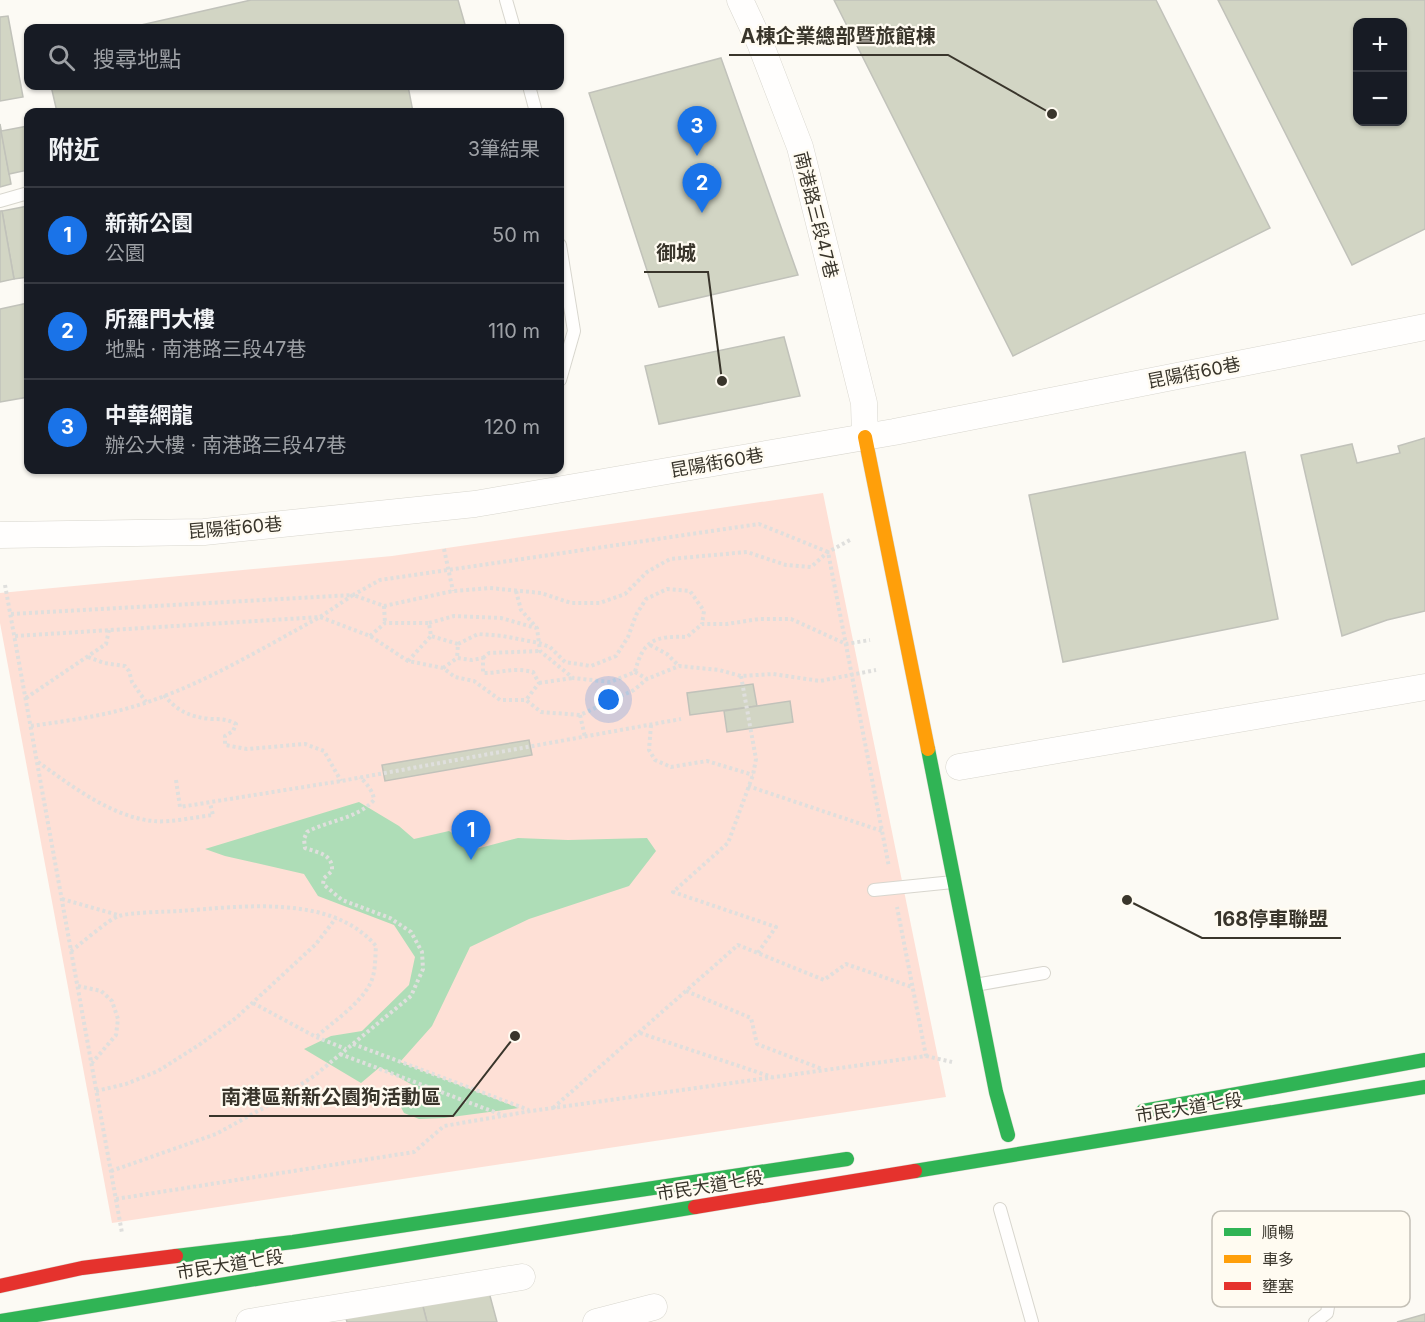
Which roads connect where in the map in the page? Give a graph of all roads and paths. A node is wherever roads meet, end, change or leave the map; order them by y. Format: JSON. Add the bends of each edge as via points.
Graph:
{"nodes":[{"id":1,"x":506,"y":0,"type":"edge"},
{"id":2,"x":740,"y":0,"type":"edge"},
{"id":3,"x":512,"y":24,"type":"edge"},
{"id":4,"x":530,"y":90,"type":"edge"},
{"id":5,"x":535,"y":108,"type":"edge"},
{"id":6,"x":24,"y":194,"type":"edge"},
{"id":7,"x":0,"y":201,"type":"edge"},
{"id":8,"x":564,"y":270,"type":"edge"},
{"id":9,"x":1425,"y":327,"type":"edge"},
{"id":10,"x":564,"y":366,"type":"edge"},
{"id":11,"x":865,"y":437,"type":"junction"},
{"id":12,"x":0,"y":535,"type":"edge"},
{"id":13,"x":850,"y":540,"type":"dead end"},
{"id":14,"x":444,"y":549,"type":"dead end"},
{"id":15,"x":828,"y":552,"type":"junction"},
{"id":16,"x":449,"y":570,"type":"junction"},
{"id":17,"x":5,"y":585,"type":"dead end"},
{"id":18,"x":516,"y":590,"type":"junction"},
{"id":19,"x":453,"y":591,"type":"junction"},
{"id":20,"x":353,"y":595,"type":"junction"},
{"id":21,"x":384,"y":606,"type":"junction"},
{"id":22,"x":11,"y":614,"type":"junction"},
{"id":23,"x":320,"y":617,"type":"junction"},
{"id":24,"x":385,"y":623,"type":"junction"},
{"id":25,"x":429,"y":623,"type":"junction"},
{"id":26,"x":702,"y":624,"type":"junction"},
{"id":27,"x":537,"y":628,"type":"junction"},
{"id":28,"x":109,"y":630,"type":"junction"},
{"id":29,"x":15,"y":636,"type":"junction"},
{"id":30,"x":370,"y":636,"type":"junction"},
{"id":31,"x":431,"y":636,"type":"junction"},
{"id":32,"x":870,"y":640,"type":"dead end"},
{"id":33,"x":538,"y":643,"type":"junction"},
{"id":34,"x":458,"y":644,"type":"junction"},
{"id":35,"x":846,"y":644,"type":"junction"},
{"id":36,"x":650,"y":645,"type":"junction"},
{"id":37,"x":540,"y":651,"type":"junction"},
{"id":38,"x":88,"y":657,"type":"junction"},
{"id":39,"x":457,"y":658,"type":"junction"},
{"id":40,"x":483,"y":658,"type":"junction"},
{"id":41,"x":408,"y":661,"type":"junction"},
{"id":42,"x":679,"y":666,"type":"junction"},
{"id":43,"x":444,"y":668,"type":"junction"},
{"id":44,"x":876,"y":670,"type":"dead end"},
{"id":45,"x":635,"y":672,"type":"junction"},
{"id":46,"x":483,"y":673,"type":"junction"},
{"id":47,"x":852,"y":675,"type":"junction"},
{"id":48,"x":741,"y":676,"type":"junction"},
{"id":49,"x":573,"y":678,"type":"junction"},
{"id":50,"x":647,"y":679,"type":"junction"},
{"id":51,"x":474,"y":681,"type":"junction"},
{"id":52,"x":538,"y":683,"type":"junction"},
{"id":53,"x":1425,"y":687,"type":"edge"},
{"id":54,"x":164,"y":695,"type":"junction"},
{"id":55,"x":26,"y":698,"type":"junction"},
{"id":56,"x":526,"y":700,"type":"junction"},
{"id":57,"x":146,"y":702,"type":"junction"},
{"id":58,"x":580,"y":715,"type":"junction"},
{"id":59,"x":681,"y":719,"type":"dead end"},
{"id":60,"x":651,"y":725,"type":"junction"},
{"id":61,"x":31,"y":726,"type":"junction"},
{"id":62,"x":585,"y":737,"type":"junction"},
{"id":63,"x":37,"y":762,"type":"junction"},
{"id":64,"x":960,"y":767,"type":"dead end"},
{"id":65,"x":753,"y":775,"type":"junction"},
{"id":66,"x":360,"y":777,"type":"junction"},
{"id":67,"x":176,"y":780,"type":"dead end"},
{"id":68,"x":341,"y":781,"type":"junction"},
{"id":69,"x":748,"y":786,"type":"junction"},
{"id":70,"x":210,"y":803,"type":"junction"},
{"id":71,"x":882,"y":831,"type":"junction"},
{"id":72,"x":954,"y":882,"type":"junction"},
{"id":73,"x":893,"y":888,"type":"junction"},
{"id":74,"x":874,"y":890,"type":"dead end"},
{"id":75,"x":62,"y":899,"type":"junction"},
{"id":76,"x":118,"y":916,"type":"junction"},
{"id":77,"x":336,"y":918,"type":"junction"},
{"id":78,"x":71,"y":951,"type":"junction"},
{"id":79,"x":757,"y":954,"type":"junction"},
{"id":80,"x":1044,"y":973,"type":"dead end"},
{"id":81,"x":974,"y":985,"type":"junction"},
{"id":82,"x":78,"y":986,"type":"junction"},
{"id":83,"x":913,"y":987,"type":"junction"},
{"id":84,"x":686,"y":991,"type":"junction"},
{"id":85,"x":252,"y":1003,"type":"junction"},
{"id":86,"x":639,"y":1033,"type":"junction"},
{"id":87,"x":316,"y":1037,"type":"junction"},
{"id":88,"x":353,"y":1044,"type":"junction"},
{"id":89,"x":346,"y":1049,"type":"junction"},
{"id":90,"x":340,"y":1054,"type":"junction"},
{"id":91,"x":926,"y":1056,"type":"junction"},
{"id":92,"x":1425,"y":1060,"type":"edge"},
{"id":93,"x":952,"y":1062,"type":"dead end"},
{"id":94,"x":92,"y":1064,"type":"junction"},
{"id":95,"x":824,"y":1070,"type":"junction"},
{"id":96,"x":773,"y":1077,"type":"junction"},
{"id":97,"x":1425,"y":1087,"type":"edge"},
{"id":98,"x":96,"y":1091,"type":"junction"},
{"id":99,"x":553,"y":1108,"type":"junction"},
{"id":100,"x":531,"y":1111,"type":"junction"},
{"id":101,"x":1127,"y":1114,"type":"dead end"},
{"id":102,"x":506,"y":1116,"type":"dead end"},
{"id":103,"x":1007,"y":1135,"type":"dead end"},
{"id":104,"x":855,"y":1158,"type":"dead end"},
{"id":105,"x":111,"y":1171,"type":"junction"},
{"id":106,"x":116,"y":1199,"type":"junction"},
{"id":107,"x":1000,"y":1209,"type":"dead end"},
{"id":108,"x":122,"y":1234,"type":"dead end"},
{"id":109,"x":325,"y":1237,"type":"junction"},
{"id":110,"x":328,"y":1268,"type":"junction"},
{"id":111,"x":522,"y":1277,"type":"dead end"},
{"id":112,"x":0,"y":1286,"type":"edge"},
{"id":113,"x":654,"y":1307,"type":"dead end"},
{"id":114,"x":1328,"y":1307,"type":"edge"},
{"id":115,"x":333,"y":1315,"type":"edge"},
{"id":116,"x":0,"y":1321,"type":"edge"},
{"id":117,"x":249,"y":1322,"type":"edge"},
{"id":118,"x":596,"y":1322,"type":"edge"},
{"id":119,"x":1032,"y":1322,"type":"edge"},
{"id":120,"x":1315,"y":1322,"type":"edge"}],
"edges":[{"from":1,"to":3,"type":"lane"},
{"from":2,"to":11,"type":"street","name":"南港路三段47巷","via":[[800,147],[864,403]]},
{"from":4,"to":5,"type":"lane"},
{"from":6,"to":7,"type":"lane"},
{"from":8,"to":10,"type":"lane","via":[[574,331]]},
{"from":9,"to":11,"type":"street","name":"昆陽街60巷"},
{"from":11,"to":12,"type":"street","name":"昆陽街60巷","via":[[475,504],[204,532]]},
{"from":11,"to":72,"type":"street"},
{"from":13,"to":15,"type":"path"},
{"from":14,"to":16,"type":"path"},
{"from":15,"to":16,"type":"path","via":[[759,524]]},
{"from":15,"to":18,"type":"path","via":[[811,567],[786,566],[747,552],[670,559],[647,572],[625,594],[600,603],[571,603]]},
{"from":15,"to":35,"type":"path"},
{"from":16,"to":19,"type":"path"},
{"from":16,"to":20,"type":"path","via":[[380,580]]},
{"from":17,"to":22,"type":"path"},
{"from":18,"to":19,"type":"path"},
{"from":18,"to":27,"type":"path","via":[[521,610]]},
{"from":19,"to":21,"type":"path"},
{"from":20,"to":21,"type":"path"},
{"from":20,"to":22,"type":"path"},
{"from":20,"to":23,"type":"path"},
{"from":21,"to":24,"type":"path"},
{"from":22,"to":29,"type":"path"},
{"from":23,"to":28,"type":"path"},
{"from":23,"to":30,"type":"path"},
{"from":23,"to":54,"type":"path","via":[[209,677]]},
{"from":24,"to":25,"type":"path"},
{"from":24,"to":30,"type":"path"},
{"from":25,"to":27,"type":"path","via":[[454,616],[501,618]]},
{"from":25,"to":31,"type":"path"},
{"from":26,"to":33,"type":"path","via":[[704,611],[690,591],[667,589],[646,599],[616,656],[591,666],[565,662],[550,647]]},
{"from":26,"to":35,"type":"path","via":[[791,619]]},
{"from":26,"to":36,"type":"path","via":[[687,637],[663,636]]},
{"from":27,"to":33,"type":"path"},
{"from":28,"to":29,"type":"path"},
{"from":28,"to":38,"type":"path","via":[[106,644]]},
{"from":29,"to":55,"type":"path"},
{"from":30,"to":41,"type":"path"},
{"from":31,"to":34,"type":"path"},
{"from":31,"to":41,"type":"path"},
{"from":32,"to":35,"type":"path"},
{"from":33,"to":34,"type":"path","via":[[478,634]]},
{"from":33,"to":37,"type":"path"},
{"from":34,"to":39,"type":"path"},
{"from":35,"to":47,"type":"path"},
{"from":36,"to":42,"type":"path"},
{"from":36,"to":45,"type":"path","via":[[640,653]]},
{"from":37,"to":40,"type":"path","via":[[489,653]]},
{"from":37,"to":49,"type":"path"},
{"from":38,"to":55,"type":"path"},
{"from":38,"to":57,"type":"path","via":[[125,666]]},
{"from":39,"to":40,"type":"path"},
{"from":39,"to":43,"type":"path"},
{"from":40,"to":46,"type":"path"},
{"from":41,"to":43,"type":"path"},
{"from":42,"to":48,"type":"path"},
{"from":42,"to":50,"type":"path"},
{"from":43,"to":51,"type":"path","via":[[454,677]]},
{"from":44,"to":47,"type":"path"},
{"from":45,"to":49,"type":"path","via":[[610,682]]},
{"from":45,"to":50,"type":"path"},
{"from":46,"to":51,"type":"path"},
{"from":46,"to":52,"type":"path","via":[[515,668],[533,672]]},
{"from":47,"to":48,"type":"path","via":[[820,681],[773,674]]},
{"from":47,"to":71,"type":"path"},
{"from":48,"to":65,"type":"path","via":[[756,759]]},
{"from":49,"to":52,"type":"path"},
{"from":50,"to":58,"type":"path","via":[[634,690]]},
{"from":51,"to":56,"type":"path","via":[[500,699]]},
{"from":52,"to":56,"type":"path"},
{"from":53,"to":64,"type":"street"},
{"from":54,"to":57,"type":"path"},
{"from":54,"to":68,"type":"path","via":[[174,708],[236,724],[225,736],[225,745],[247,749],[305,744],[324,751]]},
{"from":55,"to":61,"type":"path"},
{"from":56,"to":58,"type":"path","via":[[541,712]]},
{"from":57,"to":61,"type":"path","via":[[118,711]]},
{"from":58,"to":62,"type":"path"},
{"from":59,"to":60,"type":"path"},
{"from":60,"to":62,"type":"path"},
{"from":60,"to":65,"type":"path","via":[[649,750],[655,760],[671,766],[706,761]]},
{"from":61,"to":63,"type":"path"},
{"from":62,"to":66,"type":"path"},
{"from":63,"to":70,"type":"path","via":[[81,793],[125,814],[153,821],[213,815]]},
{"from":63,"to":75,"type":"path"},
{"from":65,"to":69,"type":"path"},
{"from":66,"to":68,"type":"path"},
{"from":66,"to":88,"type":"path","via":[[369,786],[374,800],[360,813],[307,832],[305,848],[328,856],[333,862],[323,884],[342,900],[390,918],[411,932],[422,952],[423,969],[411,996]]},
{"from":67,"to":70,"type":"path","via":[[180,807]]},
{"from":68,"to":70,"type":"path"},
{"from":69,"to":71,"type":"path"},
{"from":69,"to":79,"type":"path","via":[[728,843],[673,892],[776,927]]},
{"from":71,"to":73,"type":"path"},
{"from":72,"to":73,"type":"lane"},
{"from":72,"to":81,"type":"street"},
{"from":73,"to":74,"type":"lane"},
{"from":73,"to":83,"type":"path"},
{"from":75,"to":76,"type":"path"},
{"from":75,"to":78,"type":"path"},
{"from":76,"to":77,"type":"path","via":[[275,907]]},
{"from":76,"to":78,"type":"path"},
{"from":77,"to":85,"type":"path","via":[[316,944]]},
{"from":77,"to":87,"type":"path","via":[[365,933],[376,946],[375,960],[371,982],[360,998]]},
{"from":78,"to":82,"type":"path"},
{"from":79,"to":83,"type":"path","via":[[824,980],[846,964]]},
{"from":79,"to":84,"type":"path","via":[[738,945]]},
{"from":80,"to":81,"type":"lane"},
{"from":81,"to":103,"type":"street"},
{"from":82,"to":94,"type":"path"},
{"from":82,"to":94,"type":"path","via":[[102,991],[112,1001],[118,1018],[116,1035]]},
{"from":83,"to":91,"type":"path"},
{"from":84,"to":86,"type":"path"},
{"from":84,"to":95,"type":"path","via":[[751,1018],[757,1044]]},
{"from":85,"to":87,"type":"path"},
{"from":85,"to":98,"type":"path","via":[[158,1071]]},
{"from":86,"to":96,"type":"path"},
{"from":86,"to":99,"type":"path"},
{"from":87,"to":89,"type":"path"},
{"from":88,"to":89,"type":"path"},
{"from":88,"to":100,"type":"path"},
{"from":89,"to":90,"type":"path","bridge":true},
{"from":90,"to":102,"type":"path","bridge":true},
{"from":90,"to":105,"type":"path","via":[[270,1105],[216,1134]]},
{"from":91,"to":93,"type":"path"},
{"from":91,"to":95,"type":"path"},
{"from":92,"to":101,"type":"street","name":"市民大道七段"},
{"from":94,"to":98,"type":"path"},
{"from":95,"to":96,"type":"path"},
{"from":96,"to":99,"type":"path"},
{"from":97,"to":110,"type":"street","name":"市民大道七段"},
{"from":98,"to":105,"type":"path"},
{"from":99,"to":100,"type":"path"},
{"from":100,"to":106,"type":"path","via":[[444,1126],[414,1152]]},
{"from":104,"to":109,"type":"street","name":"市民大道七段"},
{"from":105,"to":106,"type":"path"},
{"from":106,"to":108,"type":"path"},
{"from":107,"to":119,"type":"lane"},
{"from":109,"to":110,"type":"street"},
{"from":109,"to":112,"type":"street","name":"市民大道七段","via":[[82,1269]]},
{"from":110,"to":115,"type":"street"},
{"from":110,"to":116,"type":"street","name":"市民大道七段"},
{"from":111,"to":115,"type":"street"},
{"from":113,"to":118,"type":"street"},
{"from":114,"to":120,"type":"lane","via":[[1327,1313]]},
{"from":115,"to":117,"type":"street"}]}
